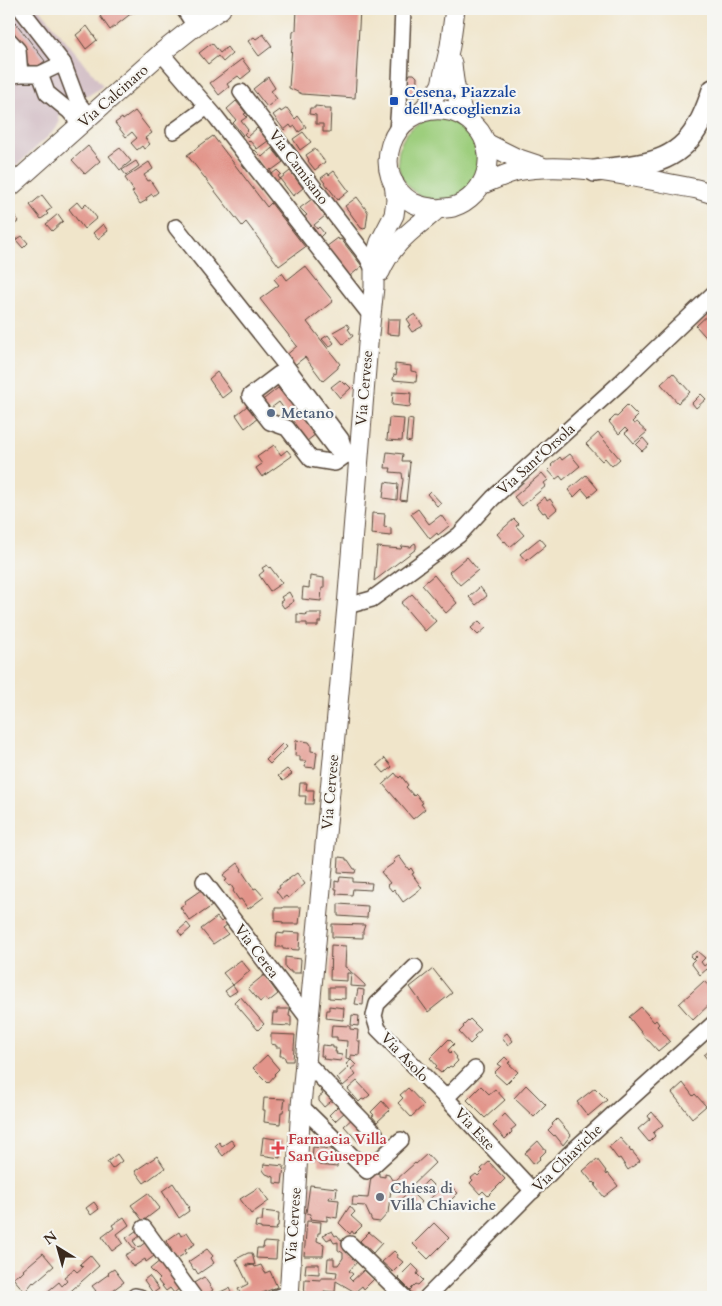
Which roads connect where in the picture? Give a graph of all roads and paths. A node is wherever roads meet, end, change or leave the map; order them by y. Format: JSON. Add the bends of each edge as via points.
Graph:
{"nodes":[{"id":1,"x":21,"y":9,"type":"edge"},
{"id":2,"x":184,"y":9,"type":"edge"},
{"id":3,"x":220,"y":9,"type":"edge"},
{"id":4,"x":402,"y":9,"type":"edge"},
{"id":5,"x":446,"y":9,"type":"edge"},
{"id":6,"x":455,"y":9,"type":"edge"},
{"id":7,"x":196,"y":26,"type":"junction"},
{"id":8,"x":9,"y":40,"type":"edge"},
{"id":9,"x":451,"y":40,"type":"junction"},
{"id":10,"x":161,"y":53,"type":"junction"},
{"id":11,"x":63,"y":62,"type":"junction"},
{"id":12,"x":40,"y":74,"type":"junction"},
{"id":13,"x":14,"y":75,"type":"edge"},
{"id":14,"x":713,"y":90,"type":"edge"},
{"id":15,"x":241,"y":92,"type":"dead end"},
{"id":16,"x":207,"y":107,"type":"junction"},
{"id":17,"x":420,"y":112,"type":"junction"},
{"id":18,"x":465,"y":117,"type":"junction"},
{"id":19,"x":85,"y":120,"type":"junction"},
{"id":20,"x":174,"y":131,"type":"dead end"},
{"id":21,"x":397,"y":131,"type":"junction"},
{"id":22,"x":486,"y":143,"type":"junction"},
{"id":23,"x":544,"y":167,"type":"junction"},
{"id":24,"x":595,"y":171,"type":"junction"},
{"id":25,"x":394,"y":183,"type":"junction"},
{"id":26,"x":481,"y":185,"type":"junction"},
{"id":27,"x":9,"y":188,"type":"edge"},
{"id":28,"x":705,"y":192,"type":"edge"},
{"id":29,"x":713,"y":201,"type":"edge"},
{"id":30,"x":438,"y":210,"type":"junction"},
{"id":31,"x":176,"y":228,"type":"dead end"},
{"id":32,"x":380,"y":242,"type":"junction"},
{"id":33,"x":356,"y":243,"type":"junction"},
{"id":34,"x":374,"y":279,"type":"junction"},
{"id":35,"x":713,"y":294,"type":"edge"},
{"id":36,"x":371,"y":316,"type":"junction"},
{"id":37,"x":352,"y":456,"type":"junction"},
{"id":38,"x":347,"y":606,"type":"junction"},
{"id":39,"x":204,"y":881,"type":"dead end"},
{"id":40,"x":415,"y":967,"type":"dead end"},
{"id":41,"x":310,"y":1021,"type":"junction"},
{"id":42,"x":713,"y":1024,"type":"edge"},
{"id":43,"x":305,"y":1062,"type":"junction"},
{"id":44,"x":475,"y":1069,"type":"dead end"},
{"id":45,"x":446,"y":1098,"type":"junction"},
{"id":46,"x":301,"y":1106,"type":"junction"},
{"id":47,"x":375,"y":1133,"type":"dead end"},
{"id":48,"x":401,"y":1140,"type":"dead end"},
{"id":49,"x":533,"y":1191,"type":"junction"},
{"id":50,"x":144,"y":1228,"type":"dead end"},
{"id":51,"x":350,"y":1244,"type":"dead end"},
{"id":52,"x":285,"y":1296,"type":"edge"},
{"id":53,"x":134,"y":1297,"type":"edge"},
{"id":54,"x":140,"y":1297,"type":"edge"},
{"id":55,"x":194,"y":1297,"type":"edge"},
{"id":56,"x":404,"y":1297,"type":"edge"},
{"id":57,"x":427,"y":1297,"type":"edge"}],
"edges":[{"from":1,"to":11,"type":"street"},
{"from":2,"to":7,"type":"street"},
{"from":3,"to":7,"type":"main road","name":"Via Calcinaro"},
{"from":4,"to":21,"type":"street"},
{"from":5,"to":9,"type":"main road"},
{"from":6,"to":9,"type":"main road"},
{"from":7,"to":10,"type":"main road","name":"Via Calcinaro"},
{"from":8,"to":13,"type":"street","via":[[18,50]]},
{"from":9,"to":17,"type":"main road","via":[[441,85]]},
{"from":9,"to":18,"type":"main road","via":[[454,86]]},
{"from":10,"to":16,"type":"street"},
{"from":10,"to":19,"type":"main road","name":"Via Calcinaro"},
{"from":11,"to":12,"type":"street"},
{"from":11,"to":19,"type":"street"},
{"from":12,"to":13,"type":"street"},
{"from":12,"to":19,"type":"street","via":[[47,93]]},
{"from":14,"to":24,"type":"highway","via":[[698,129],[676,151],[645,164]]},
{"from":15,"to":33,"type":"street","name":"Via Camisano"},
{"from":16,"to":20,"type":"street"},
{"from":16,"to":36,"type":"street"},
{"from":17,"to":18,"type":"main road","via":[[435,109]]},
{"from":17,"to":21,"type":"main road"},
{"from":18,"to":22,"type":"main road","via":[[478,128]]},
{"from":19,"to":27,"type":"main road","name":"Via Calcinaro"},
{"from":21,"to":25,"type":"main road","via":[[388,154]]},
{"from":22,"to":23,"type":"main road"},
{"from":22,"to":26,"type":"main road","via":[[487,172]]},
{"from":23,"to":24,"type":"main road"},
{"from":23,"to":26,"type":"main road","via":[[515,172]]},
{"from":24,"to":28,"type":"main road"},
{"from":25,"to":30,"type":"main road","via":[[413,202]]},
{"from":25,"to":32,"type":"main road","name":"Via Cervese","via":[[394,215]]},
{"from":26,"to":30,"type":"main road","via":[[470,198]]},
{"from":28,"to":29,"type":"main road"},
{"from":30,"to":34,"type":"main road","name":"Via Cervese","via":[[404,236]]},
{"from":31,"to":37,"type":"street","via":[[283,362]]},
{"from":32,"to":33,"type":"street"},
{"from":32,"to":34,"type":"main road","name":"Via Cervese"},
{"from":33,"to":34,"type":"street","name":"Via Camisano","via":[[368,256]]},
{"from":34,"to":36,"type":"main road","name":"Via Cervese"},
{"from":35,"to":38,"type":"street","name":"Via Sant'Orsola","via":[[494,498],[459,535],[372,599]]},
{"from":36,"to":37,"type":"main road","name":"Via Cervese"},
{"from":37,"to":37,"type":"street","via":[[333,446],[279,374],[250,396],[270,422],[288,428],[311,460],[335,463]]},
{"from":37,"to":38,"type":"main road","name":"Via Cervese"},
{"from":38,"to":41,"type":"main road","name":"Via Cervese"},
{"from":39,"to":41,"type":"street","name":"Via Cerea"},
{"from":40,"to":45,"type":"street","name":"Via Asolo","via":[[377,1004],[374,1016],[378,1029]]},
{"from":41,"to":43,"type":"main road","name":"Via Cervese"},
{"from":42,"to":49,"type":"street","name":"Via Chiaviche","via":[[568,1155]]},
{"from":43,"to":46,"type":"main road","name":"Via Cervese"},
{"from":43,"to":47,"type":"street"},
{"from":44,"to":45,"type":"street","name":"Via Este"},
{"from":45,"to":49,"type":"street","name":"Via Este"},
{"from":46,"to":48,"type":"street","via":[[367,1171]]},
{"from":46,"to":52,"type":"main road","name":"Via Cervese"},
{"from":49,"to":57,"type":"street","name":"Via Chiaviche"},
{"from":50,"to":55,"type":"street"},
{"from":51,"to":56,"type":"street"},
{"from":53,"to":54,"type":"street"}]}
